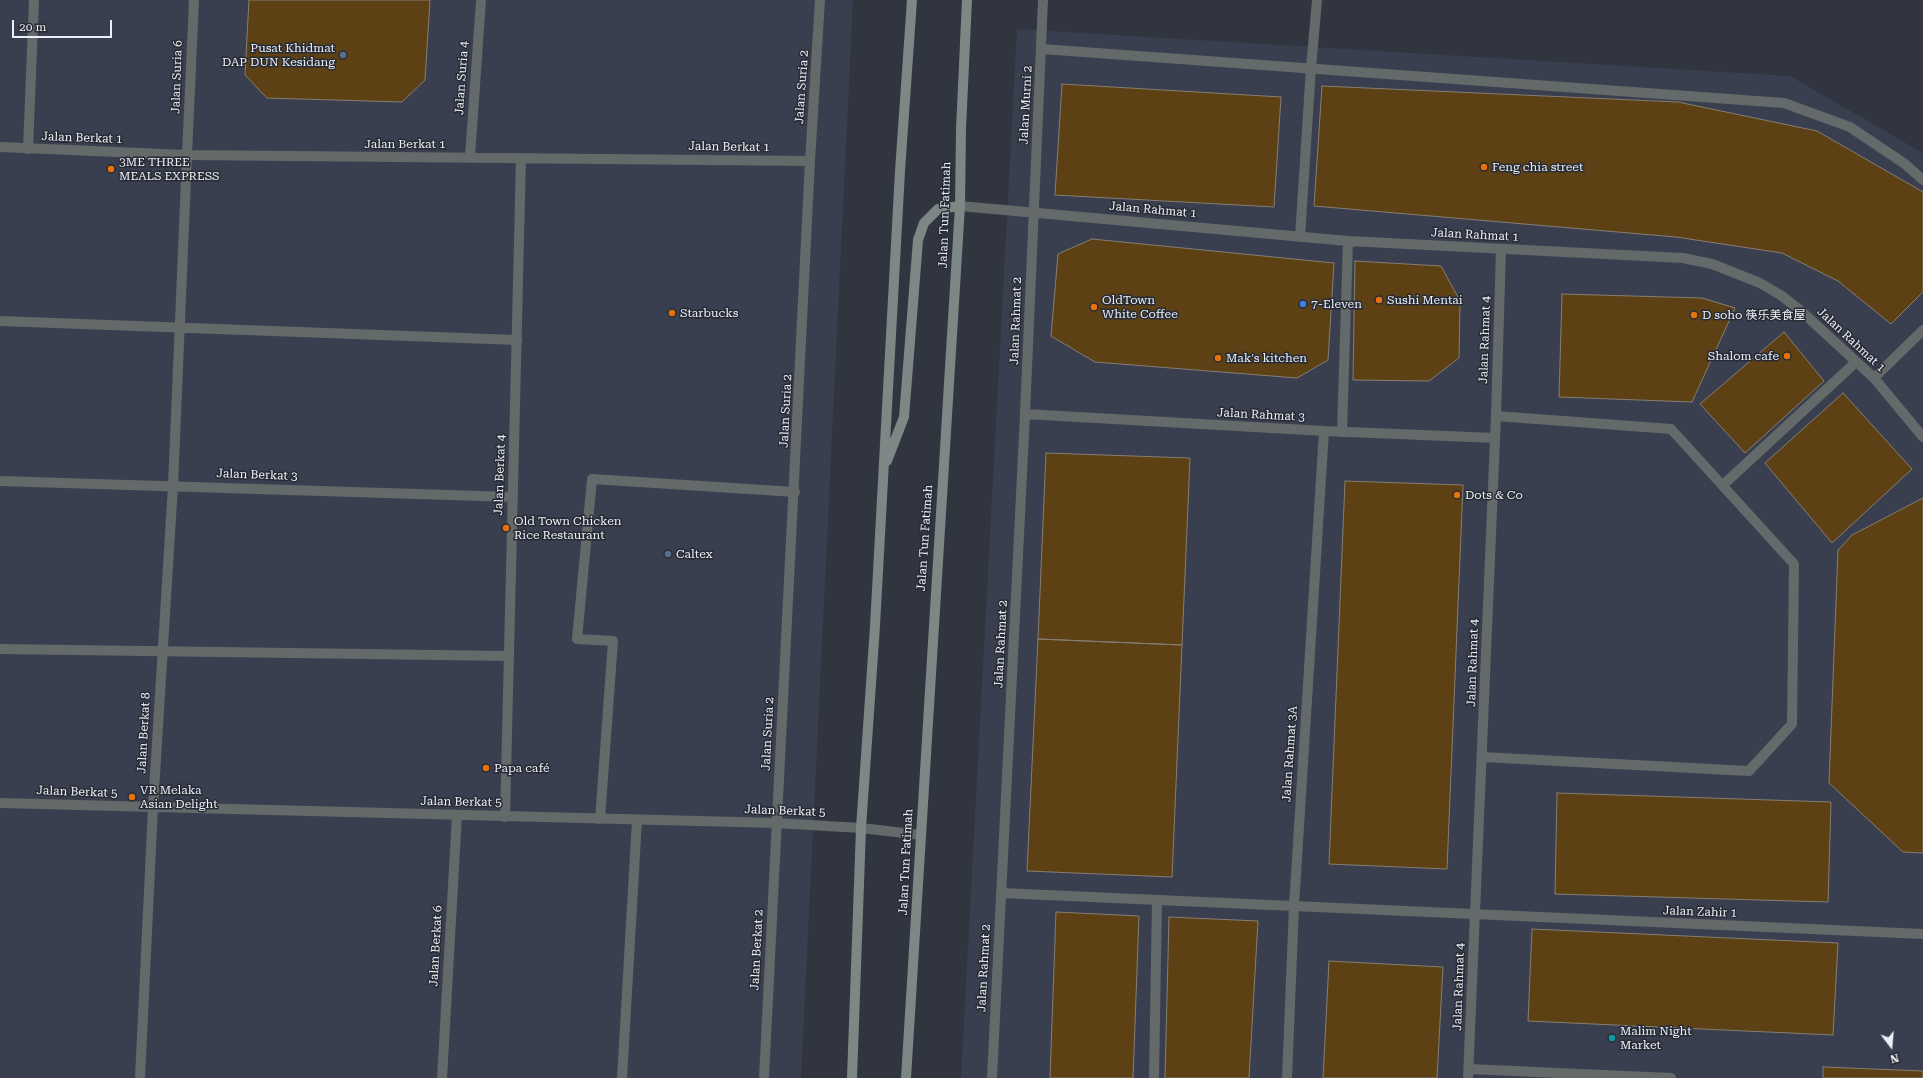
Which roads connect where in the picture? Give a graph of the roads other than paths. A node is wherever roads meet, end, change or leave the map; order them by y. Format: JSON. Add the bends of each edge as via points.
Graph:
{"nodes":[{"id":1,"x":34,"y":0,"type":"edge"},
{"id":2,"x":194,"y":0,"type":"edge"},
{"id":3,"x":481,"y":0,"type":"edge"},
{"id":4,"x":820,"y":0,"type":"edge"},
{"id":5,"x":912,"y":0,"type":"edge"},
{"id":6,"x":967,"y":0,"type":"edge"},
{"id":7,"x":1043,"y":0,"type":"edge"},
{"id":8,"x":1317,"y":0,"type":"edge"},
{"id":9,"x":1042,"y":50,"type":"junction"},
{"id":10,"x":1311,"y":68,"type":"junction"},
{"id":11,"x":0,"y":148,"type":"edge"},
{"id":12,"x":28,"y":149,"type":"junction"},
{"id":13,"x":187,"y":155,"type":"junction"},
{"id":14,"x":470,"y":157,"type":"junction"},
{"id":15,"x":522,"y":158,"type":"junction"},
{"id":16,"x":810,"y":161,"type":"junction"},
{"id":17,"x":1923,"y":180,"type":"edge"},
{"id":18,"x":960,"y":206,"type":"junction"},
{"id":19,"x":1034,"y":212,"type":"junction"},
{"id":20,"x":1300,"y":237,"type":"junction"},
{"id":21,"x":1348,"y":241,"type":"junction"},
{"id":22,"x":1501,"y":249,"type":"junction"},
{"id":23,"x":0,"y":321,"type":"edge"},
{"id":24,"x":179,"y":327,"type":"junction"},
{"id":25,"x":1923,"y":330,"type":"edge"},
{"id":26,"x":517,"y":340,"type":"junction"},
{"id":27,"x":1856,"y":362,"type":"junction"},
{"id":28,"x":1874,"y":378,"type":"junction"},
{"id":29,"x":1025,"y":414,"type":"junction"},
{"id":30,"x":1496,"y":416,"type":"junction"},
{"id":31,"x":1324,"y":431,"type":"junction"},
{"id":32,"x":1342,"y":432,"type":"junction"},
{"id":33,"x":1923,"y":437,"type":"edge"},
{"id":34,"x":1495,"y":438,"type":"junction"},
{"id":35,"x":884,"y":470,"type":"junction"},
{"id":36,"x":0,"y":481,"type":"edge"},
{"id":37,"x":1723,"y":485,"type":"junction"},
{"id":38,"x":172,"y":486,"type":"junction"},
{"id":39,"x":795,"y":492,"type":"junction"},
{"id":40,"x":513,"y":496,"type":"junction"},
{"id":41,"x":0,"y":649,"type":"edge"},
{"id":42,"x":162,"y":652,"type":"junction"},
{"id":43,"x":509,"y":656,"type":"junction"},
{"id":44,"x":1482,"y":757,"type":"junction"},
{"id":45,"x":0,"y":803,"type":"edge"},
{"id":46,"x":153,"y":808,"type":"junction"},
{"id":47,"x":457,"y":815,"type":"junction"},
{"id":48,"x":505,"y":816,"type":"junction"},
{"id":49,"x":600,"y":819,"type":"junction"},
{"id":50,"x":637,"y":820,"type":"junction"},
{"id":51,"x":776,"y":823,"type":"junction"},
{"id":52,"x":861,"y":828,"type":"junction"},
{"id":53,"x":921,"y":835,"type":"junction"},
{"id":54,"x":1001,"y":893,"type":"junction"},
{"id":55,"x":1156,"y":900,"type":"junction"},
{"id":56,"x":1294,"y":906,"type":"junction"},
{"id":57,"x":1475,"y":915,"type":"junction"},
{"id":58,"x":1923,"y":934,"type":"edge"},
{"id":59,"x":1469,"y":1073,"type":"edge"},
{"id":60,"x":140,"y":1078,"type":"edge"},
{"id":61,"x":442,"y":1078,"type":"edge"},
{"id":62,"x":622,"y":1078,"type":"edge"},
{"id":63,"x":764,"y":1078,"type":"edge"},
{"id":64,"x":852,"y":1078,"type":"edge"},
{"id":65,"x":906,"y":1078,"type":"edge"},
{"id":66,"x":992,"y":1078,"type":"edge"},
{"id":67,"x":1154,"y":1078,"type":"edge"},
{"id":68,"x":1287,"y":1078,"type":"edge"},
{"id":69,"x":1671,"y":1078,"type":"edge"}],
"edges":[{"from":1,"to":12,"type":"street"},
{"from":2,"to":13,"type":"street","name":"Jalan Suria 6"},
{"from":3,"to":14,"type":"street","name":"Jalan Suria 4"},
{"from":4,"to":16,"type":"street","name":"Jalan Suria 2"},
{"from":5,"to":35,"type":"main road"},
{"from":6,"to":18,"type":"main road","name":"Jalan Tun Fatimah"},
{"from":7,"to":9,"type":"street","name":"Jalan Murni 2"},
{"from":8,"to":10,"type":"street"},
{"from":9,"to":10,"type":"street"},
{"from":9,"to":19,"type":"street","name":"Jalan Murni 2"},
{"from":10,"to":17,"type":"street","via":[[1784,103],[1850,127],[1905,164]]},
{"from":10,"to":20,"type":"street"},
{"from":11,"to":12,"type":"street","name":"Jalan Berkat 1"},
{"from":12,"to":13,"type":"street","name":"Jalan Berkat 1"},
{"from":13,"to":14,"type":"street","name":"Jalan Berkat 1"},
{"from":13,"to":24,"type":"street","name":"Jalan Suria 6"},
{"from":14,"to":15,"type":"street","name":"Jalan Berkat 1"},
{"from":15,"to":16,"type":"street","name":"Jalan Berkat 1"},
{"from":15,"to":26,"type":"street","name":"Jalan Berkat 4"},
{"from":16,"to":39,"type":"street","name":"Jalan Suria 2"},
{"from":18,"to":19,"type":"street","name":"Jalan Rahmat 1"},
{"from":18,"to":35,"type":"main road","via":[[938,209],[924,222],[918,240],[904,417]]},
{"from":18,"to":53,"type":"main road","name":"Jalan Tun Fatimah"},
{"from":19,"to":20,"type":"street","name":"Jalan Rahmat 1"},
{"from":19,"to":29,"type":"street","name":"Jalan Rahmat 2"},
{"from":20,"to":21,"type":"street","name":"Jalan Rahmat 1"},
{"from":21,"to":22,"type":"street","name":"Jalan Rahmat 1"},
{"from":21,"to":32,"type":"street"},
{"from":22,"to":27,"type":"street","name":"Jalan Rahmat 1","via":[[1683,258],[1712,264],[1760,283],[1782,296]]},
{"from":22,"to":30,"type":"street","name":"Jalan Rahmat 4"},
{"from":23,"to":24,"type":"street"},
{"from":24,"to":26,"type":"street"},
{"from":24,"to":38,"type":"street","name":"Jalan Berkat 8"},
{"from":25,"to":28,"type":"street"},
{"from":26,"to":40,"type":"street","name":"Jalan Berkat 4"},
{"from":27,"to":28,"type":"street","name":"Jalan Rahmat 1"},
{"from":27,"to":37,"type":"street"},
{"from":28,"to":33,"type":"street","name":"Jalan Rahmat 1"},
{"from":29,"to":31,"type":"street","name":"Jalan Rahmat 3"},
{"from":29,"to":54,"type":"street","name":"Jalan Rahmat 2"},
{"from":30,"to":34,"type":"street","name":"Jalan Rahmat 4"},
{"from":30,"to":37,"type":"street","via":[[1671,429]]},
{"from":31,"to":32,"type":"street","name":"Jalan Rahmat 3"},
{"from":31,"to":56,"type":"street","name":"Jalan Rahmat 3A"},
{"from":32,"to":34,"type":"street","name":"Jalan Rahmat 3"},
{"from":34,"to":44,"type":"street","name":"Jalan Rahmat 4"},
{"from":35,"to":52,"type":"main road"},
{"from":36,"to":38,"type":"street","name":"Jalan Berkat 3"},
{"from":37,"to":44,"type":"street","via":[[1794,564],[1792,724],[1749,770]]},
{"from":38,"to":40,"type":"street","name":"Jalan Berkat 3"},
{"from":38,"to":42,"type":"street","name":"Jalan Berkat 8"},
{"from":39,"to":49,"type":"street","via":[[592,479],[577,639],[613,641]]},
{"from":39,"to":51,"type":"street","name":"Jalan Suria 2"},
{"from":40,"to":43,"type":"street","name":"Jalan Berkat 4"},
{"from":41,"to":42,"type":"street"},
{"from":42,"to":43,"type":"street"},
{"from":42,"to":46,"type":"street","name":"Jalan Berkat 8"},
{"from":43,"to":48,"type":"street","name":"Jalan Berkat 4"},
{"from":44,"to":57,"type":"street","name":"Jalan Rahmat 4"},
{"from":45,"to":46,"type":"street","name":"Jalan Berkat 5"},
{"from":46,"to":47,"type":"street","name":"Jalan Berkat 5"},
{"from":46,"to":60,"type":"street","name":"Jalan Berkat 8"},
{"from":47,"to":48,"type":"street","name":"Jalan Berkat 5"},
{"from":47,"to":61,"type":"street","name":"Jalan Berkat 6"},
{"from":48,"to":49,"type":"street","name":"Jalan Berkat 5"},
{"from":49,"to":50,"type":"street","name":"Jalan Berkat 5"},
{"from":50,"to":51,"type":"street","name":"Jalan Berkat 5"},
{"from":50,"to":62,"type":"street"},
{"from":51,"to":52,"type":"street","name":"Jalan Berkat 5"},
{"from":51,"to":63,"type":"street","name":"Jalan Berkat 2"},
{"from":52,"to":53,"type":"street","name":"Jalan Berkat 5"},
{"from":52,"to":64,"type":"main road"},
{"from":53,"to":65,"type":"main road","name":"Jalan Tun Fatimah"},
{"from":54,"to":55,"type":"street","name":"Jalan Zahir 1"},
{"from":54,"to":66,"type":"street","name":"Jalan Rahmat 2"},
{"from":55,"to":56,"type":"street","name":"Jalan Zahir 1"},
{"from":55,"to":67,"type":"street"},
{"from":56,"to":57,"type":"street","name":"Jalan Zahir 1"},
{"from":56,"to":68,"type":"street","name":"Jalan Rahmat 3A"},
{"from":57,"to":58,"type":"street","name":"Jalan Zahir 1"},
{"from":57,"to":59,"type":"street","name":"Jalan Rahmat 4"},
{"from":59,"to":69,"type":"street"}]}
